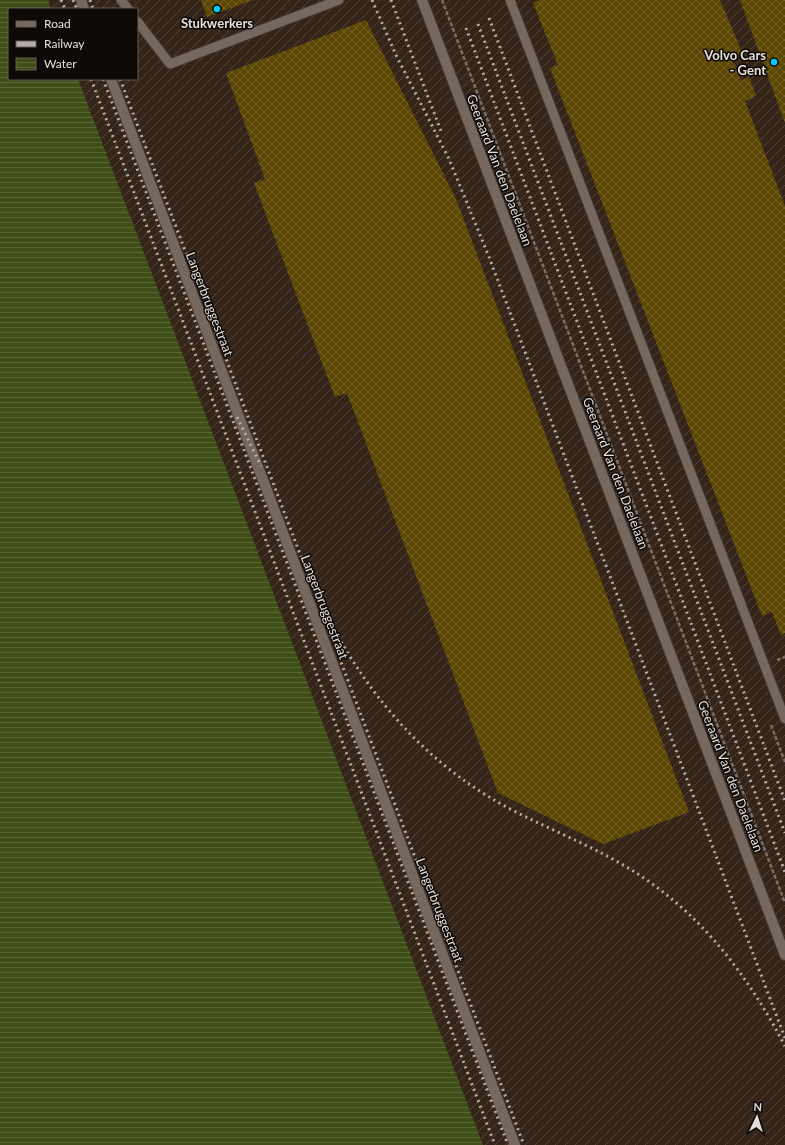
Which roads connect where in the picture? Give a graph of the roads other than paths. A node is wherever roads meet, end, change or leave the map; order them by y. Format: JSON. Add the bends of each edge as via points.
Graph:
{"nodes":[{"id":1,"x":121,"y":0,"type":"edge"},
{"id":2,"x":339,"y":0,"type":"edge"},
{"id":3,"x":422,"y":0,"type":"edge"},
{"id":4,"x":510,"y":0,"type":"edge"},
{"id":5,"x":127,"y":8,"type":"edge"},
{"id":6,"x":138,"y":22,"type":"edge"},
{"id":7,"x":111,"y":80,"type":"edge"},
{"id":8,"x":785,"y":719,"type":"edge"},
{"id":9,"x":785,"y":955,"type":"edge"},
{"id":10,"x":515,"y":1145,"type":"edge"}],
"edges":[{"from":1,"to":5,"type":"lane"},
{"from":2,"to":6,"type":"lane","via":[[170,64]]},
{"from":3,"to":9,"type":"street","name":"Geeraard Van den Daelelaan"},
{"from":4,"to":8,"type":"lane"},
{"from":7,"to":10,"type":"street","name":"Langerbruggestraat"}]}
